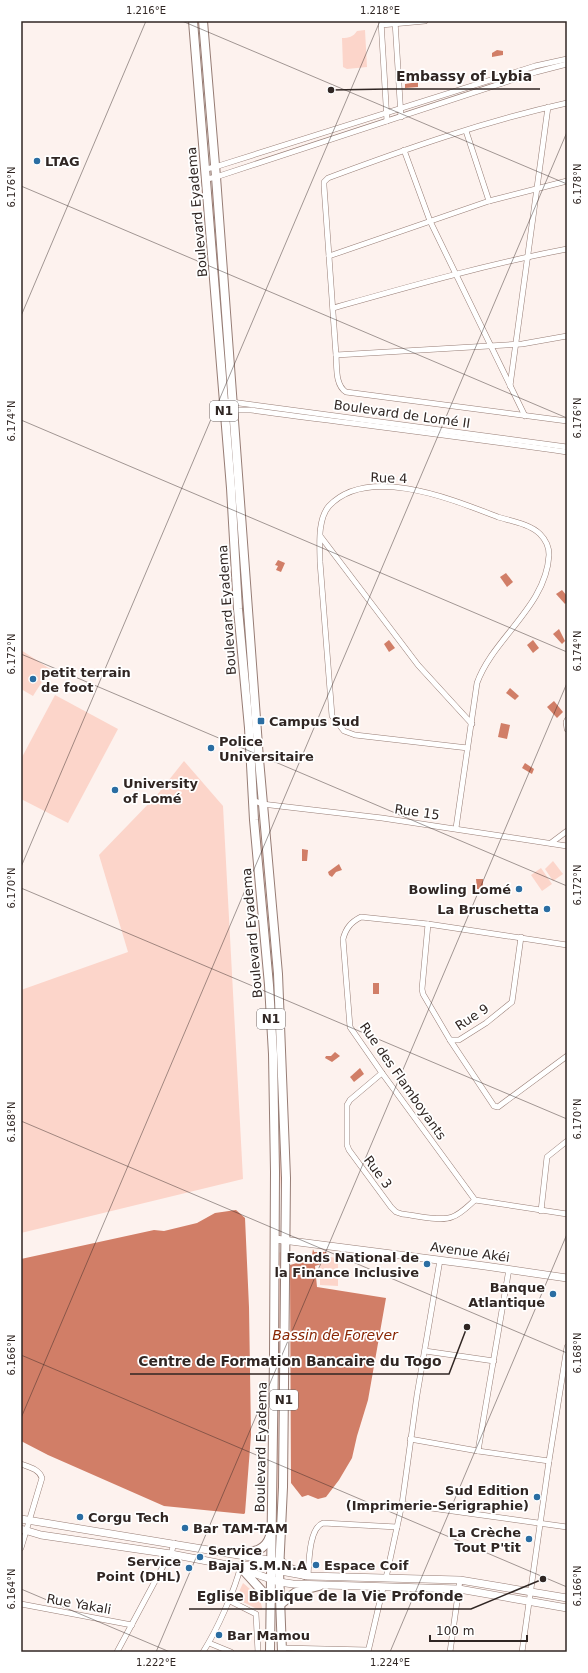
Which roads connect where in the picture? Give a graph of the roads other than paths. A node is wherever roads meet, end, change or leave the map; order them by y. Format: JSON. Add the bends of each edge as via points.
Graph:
{"nodes":[{"id":1,"x":193,"y":21,"type":"edge"},
{"id":2,"x":202,"y":21,"type":"edge"},
{"id":3,"x":425,"y":21,"type":"edge"},
{"id":4,"x":395,"y":22,"type":"edge"},
{"id":5,"x":381,"y":23,"type":"edge"},
{"id":6,"x":567,"y":59,"type":"edge"},
{"id":7,"x":567,"y":64,"type":"edge"},
{"id":8,"x":535,"y":66,"type":"junction"},
{"id":9,"x":536,"y":72,"type":"junction"},
{"id":10,"x":567,"y":103,"type":"edge"},
{"id":11,"x":548,"y":107,"type":"junction"},
{"id":12,"x":400,"y":108,"type":"junction"},
{"id":13,"x":386,"y":112,"type":"junction"},
{"id":14,"x":401,"y":117,"type":"junction"},
{"id":15,"x":387,"y":121,"type":"junction"},
{"id":16,"x":466,"y":131,"type":"junction"},
{"id":17,"x":404,"y":150,"type":"junction"},
{"id":18,"x":215,"y":168,"type":"junction"},
{"id":19,"x":206,"y":169,"type":"junction"},
{"id":20,"x":216,"y":177,"type":"junction"},
{"id":21,"x":206,"y":179,"type":"junction"},
{"id":22,"x":567,"y":181,"type":"edge"},
{"id":23,"x":538,"y":188,"type":"junction"},
{"id":24,"x":489,"y":201,"type":"junction"},
{"id":25,"x":430,"y":221,"type":"junction"},
{"id":26,"x":567,"y":249,"type":"edge"},
{"id":27,"x":329,"y":256,"type":"junction"},
{"id":28,"x":529,"y":256,"type":"junction"},
{"id":29,"x":455,"y":274,"type":"junction"},
{"id":30,"x":333,"y":308,"type":"junction"},
{"id":31,"x":567,"y":336,"type":"edge"},
{"id":32,"x":516,"y":344,"type":"junction"},
{"id":33,"x":491,"y":346,"type":"junction"},
{"id":34,"x":336,"y":355,"type":"junction"},
{"id":35,"x":510,"y":386,"type":"junction"},
{"id":36,"x":224,"y":406,"type":"junction"},
{"id":37,"x":233,"y":406,"type":"junction"},
{"id":38,"x":525,"y":416,"type":"junction"},
{"id":39,"x":567,"y":421,"type":"edge"},
{"id":40,"x":567,"y":447,"type":"edge"},
{"id":41,"x":567,"y":452,"type":"edge"},
{"id":42,"x":320,"y":537,"type":"junction"},
{"id":43,"x":567,"y":720,"type":"edge"},
{"id":44,"x":472,"y":724,"type":"junction"},
{"id":45,"x":567,"y":729,"type":"edge"},
{"id":46,"x":468,"y":748,"type":"junction"},
{"id":47,"x":253,"y":800,"type":"junction"},
{"id":48,"x":262,"y":804,"type":"junction"},
{"id":49,"x":456,"y":828,"type":"junction"},
{"id":50,"x":567,"y":831,"type":"edge"},
{"id":51,"x":551,"y":843,"type":"junction"},
{"id":52,"x":567,"y":846,"type":"edge"},
{"id":53,"x":428,"y":924,"type":"junction"},
{"id":54,"x":521,"y":938,"type":"junction"},
{"id":55,"x":567,"y":945,"type":"edge"},
{"id":56,"x":450,"y":1040,"type":"junction"},
{"id":57,"x":567,"y":1056,"type":"edge"},
{"id":58,"x":382,"y":1073,"type":"junction"},
{"id":59,"x":567,"y":1141,"type":"edge"},
{"id":60,"x":475,"y":1200,"type":"junction"},
{"id":61,"x":541,"y":1210,"type":"junction"},
{"id":62,"x":567,"y":1214,"type":"edge"},
{"id":63,"x":275,"y":1239,"type":"junction"},
{"id":64,"x":286,"y":1239,"type":"junction"},
{"id":65,"x":440,"y":1260,"type":"junction"},
{"id":66,"x":509,"y":1269,"type":"junction"},
{"id":67,"x":567,"y":1278,"type":"edge"},
{"id":68,"x":567,"y":1347,"type":"edge"},
{"id":69,"x":425,"y":1351,"type":"junction"},
{"id":70,"x":494,"y":1361,"type":"junction"},
{"id":71,"x":410,"y":1439,"type":"junction"},
{"id":72,"x":478,"y":1451,"type":"junction"},
{"id":73,"x":549,"y":1461,"type":"junction"},
{"id":74,"x":21,"y":1464,"type":"edge"},
{"id":75,"x":402,"y":1504,"type":"junction"},
{"id":76,"x":27,"y":1518,"type":"edge"},
{"id":77,"x":541,"y":1523,"type":"junction"},
{"id":78,"x":397,"y":1527,"type":"junction"},
{"id":79,"x":567,"y":1527,"type":"edge"},
{"id":80,"x":271,"y":1531,"type":"junction"},
{"id":81,"x":24,"y":1533,"type":"edge"},
{"id":82,"x":174,"y":1543,"type":"junction"},
{"id":83,"x":21,"y":1548,"type":"edge"},
{"id":84,"x":237,"y":1553,"type":"junction"},
{"id":85,"x":171,"y":1554,"type":"junction"},
{"id":86,"x":275,"y":1565,"type":"junction"},
{"id":87,"x":240,"y":1568,"type":"junction"},
{"id":88,"x":306,"y":1575,"type":"junction"},
{"id":89,"x":386,"y":1578,"type":"junction"},
{"id":90,"x":271,"y":1579,"type":"junction"},
{"id":91,"x":460,"y":1580,"type":"junction"},
{"id":92,"x":280,"y":1582,"type":"junction"},
{"id":93,"x":319,"y":1586,"type":"junction"},
{"id":94,"x":382,"y":1588,"type":"junction"},
{"id":95,"x":459,"y":1589,"type":"junction"},
{"id":96,"x":531,"y":1593,"type":"junction"},
{"id":97,"x":567,"y":1598,"type":"edge"},
{"id":98,"x":228,"y":1600,"type":"junction"},
{"id":99,"x":271,"y":1601,"type":"junction"},
{"id":100,"x":530,"y":1602,"type":"junction"},
{"id":101,"x":282,"y":1603,"type":"junction"},
{"id":102,"x":21,"y":1604,"type":"edge"},
{"id":103,"x":567,"y":1608,"type":"edge"},
{"id":104,"x":132,"y":1625,"type":"junction"},
{"id":105,"x":209,"y":1643,"type":"junction"},
{"id":106,"x":282,"y":1650,"type":"edge"},
{"id":107,"x":368,"y":1651,"type":"edge"},
{"id":108,"x":117,"y":1652,"type":"edge"},
{"id":109,"x":203,"y":1652,"type":"edge"},
{"id":110,"x":231,"y":1652,"type":"edge"},
{"id":111,"x":258,"y":1652,"type":"edge"},
{"id":112,"x":270,"y":1652,"type":"edge"},
{"id":113,"x":450,"y":1652,"type":"edge"},
{"id":114,"x":522,"y":1652,"type":"edge"}],
"edges":[{"from":1,"to":19,"type":"highway","name":"Boulevard Eyadema","number":"N1"},
{"from":2,"to":18,"type":"highway","name":"Boulevard Eyadema","number":"N1"},
{"from":3,"to":4,"type":"street"},
{"from":4,"to":5,"type":"street"},
{"from":4,"to":12,"type":"street"},
{"from":5,"to":13,"type":"street"},
{"from":6,"to":8,"type":"street"},
{"from":7,"to":9,"type":"street"},
{"from":8,"to":9,"type":"street"},
{"from":8,"to":12,"type":"street"},
{"from":9,"to":14,"type":"street"},
{"from":10,"to":11,"type":"street"},
{"from":11,"to":16,"type":"street"},
{"from":11,"to":23,"type":"street"},
{"from":12,"to":13,"type":"street"},
{"from":12,"to":14,"type":"street"},
{"from":13,"to":15,"type":"street"},
{"from":13,"to":18,"type":"street"},
{"from":14,"to":15,"type":"street"},
{"from":15,"to":20,"type":"street"},
{"from":16,"to":17,"type":"street"},
{"from":16,"to":24,"type":"street"},
{"from":17,"to":25,"type":"street"},
{"from":17,"to":27,"type":"street","via":[[326,180],[324,186]]},
{"from":18,"to":19,"type":"street"},
{"from":18,"to":20,"type":"highway","name":"Boulevard Eyadema","number":"N1"},
{"from":19,"to":21,"type":"highway","name":"Boulevard Eyadema","number":"N1"},
{"from":20,"to":21,"type":"street"},
{"from":20,"to":37,"type":"highway","number":"N1"},
{"from":21,"to":36,"type":"highway","name":"Boulevard Eyadema","number":"N1"},
{"from":22,"to":23,"type":"street"},
{"from":23,"to":24,"type":"street"},
{"from":23,"to":28,"type":"street"},
{"from":24,"to":25,"type":"street"},
{"from":25,"to":27,"type":"street"},
{"from":25,"to":29,"type":"street"},
{"from":26,"to":28,"type":"street"},
{"from":27,"to":30,"type":"street"},
{"from":28,"to":29,"type":"street"},
{"from":28,"to":32,"type":"street"},
{"from":29,"to":30,"type":"street"},
{"from":29,"to":33,"type":"street"},
{"from":30,"to":34,"type":"street"},
{"from":31,"to":32,"type":"street"},
{"from":32,"to":33,"type":"street"},
{"from":32,"to":35,"type":"street"},
{"from":33,"to":34,"type":"street"},
{"from":33,"to":35,"type":"street"},
{"from":34,"to":38,"type":"street","via":[[339,383],[346,392]]},
{"from":35,"to":38,"type":"street"},
{"from":36,"to":37,"type":"street"},
{"from":36,"to":37,"type":"street"},
{"from":36,"to":47,"type":"highway","name":"Boulevard Eyadema","number":"N1"},
{"from":37,"to":40,"type":"street","name":"Boulevard de Lomé II"},
{"from":37,"to":41,"type":"street","name":"Boulevard de Lomé II"},
{"from":37,"to":48,"type":"highway","number":"N1"},
{"from":38,"to":39,"type":"street"},
{"from":42,"to":44,"type":"street","via":[[418,665]]},
{"from":42,"to":44,"type":"street","name":"Rue 4","via":[[324,513],[335,501],[355,490],[381,486],[421,491],[482,510],[531,528],[548,544],[549,555],[545,574],[522,618],[482,671],[477,683]]},
{"from":42,"to":46,"type":"street","name":"Rue 4","via":[[331,710],[337,724],[344,731],[355,735]]},
{"from":43,"to":45,"type":"street"},
{"from":44,"to":46,"type":"street","name":"Rue 4"},
{"from":46,"to":49,"type":"street","name":"Rue 4"},
{"from":47,"to":48,"type":"street","name":"Rue 15"},
{"from":47,"to":63,"type":"highway","name":"Boulevard Eyadema","number":"N1","via":[[273,1054]]},
{"from":48,"to":49,"type":"street","name":"Rue 15"},
{"from":48,"to":64,"type":"highway","number":"N1","via":[[278,974]]},
{"from":49,"to":51,"type":"street","name":"Rue 15"},
{"from":50,"to":51,"type":"street"},
{"from":51,"to":52,"type":"street","name":"Rue 15"},
{"from":53,"to":54,"type":"street","name":"Rue des Flamboyants"},
{"from":53,"to":56,"type":"street","name":"Rue 9","via":[[422,989]]},
{"from":53,"to":58,"type":"street","name":"Rue des Flamboyants","via":[[361,917],[345,931],[343,939],[350,1027]]},
{"from":54,"to":55,"type":"street","name":"Rue des Flamboyants"},
{"from":54,"to":56,"type":"street","name":"Rue 9","via":[[512,1002],[460,1040]]},
{"from":56,"to":57,"type":"street","via":[[494,1106],[502,1104]]},
{"from":58,"to":60,"type":"street","name":"Rue des Flamboyants"},
{"from":58,"to":60,"type":"street","name":"Rue 3","via":[[347,1105],[347,1145],[352,1155],[396,1212],[446,1219],[453,1217]]},
{"from":59,"to":61,"type":"street","via":[[547,1157]]},
{"from":60,"to":61,"type":"street"},
{"from":61,"to":62,"type":"street"},
{"from":63,"to":64,"type":"main road","name":"Avenue Akéi"},
{"from":63,"to":80,"type":"highway","name":"Boulevard Eyadema","number":"N1"},
{"from":64,"to":65,"type":"main road","name":"Avenue Akéi"},
{"from":64,"to":86,"type":"highway","number":"N1","via":[[283,1487]]},
{"from":65,"to":66,"type":"main road","name":"Avenue Akéi"},
{"from":65,"to":69,"type":"street"},
{"from":66,"to":67,"type":"main road","name":"Avenue Akéi"},
{"from":66,"to":70,"type":"street"},
{"from":68,"to":73,"type":"street"},
{"from":69,"to":70,"type":"street"},
{"from":69,"to":71,"type":"street"},
{"from":70,"to":72,"type":"street"},
{"from":71,"to":72,"type":"street"},
{"from":71,"to":75,"type":"street"},
{"from":72,"to":73,"type":"street"},
{"from":73,"to":77,"type":"street"},
{"from":74,"to":76,"type":"street","via":[[41,1475]]},
{"from":75,"to":77,"type":"street"},
{"from":75,"to":78,"type":"street"},
{"from":76,"to":81,"type":"street"},
{"from":76,"to":82,"type":"main road"},
{"from":77,"to":79,"type":"street"},
{"from":77,"to":96,"type":"street"},
{"from":78,"to":88,"type":"street","via":[[318,1524],[314,1530]]},
{"from":78,"to":89,"type":"street"},
{"from":80,"to":84,"type":"highway","via":[[268,1541],[261,1550]]},
{"from":80,"to":86,"type":"highway","name":"Boulevard Eyadema","number":"N1"},
{"from":81,"to":83,"type":"street"},
{"from":81,"to":85,"type":"main road"},
{"from":82,"to":84,"type":"main road"},
{"from":82,"to":85,"type":"street"},
{"from":84,"to":86,"type":"main road"},
{"from":85,"to":87,"type":"main road"},
{"from":85,"to":104,"type":"street"},
{"from":86,"to":87,"type":"main road"},
{"from":86,"to":88,"type":"highway"},
{"from":86,"to":90,"type":"highway","name":"Boulevard Eyadema","number":"N1"},
{"from":86,"to":92,"type":"highway","number":"N1"},
{"from":87,"to":90,"type":"main road"},
{"from":87,"to":98,"type":"street"},
{"from":87,"to":99,"type":"highway"},
{"from":88,"to":89,"type":"main road"},
{"from":89,"to":91,"type":"main road"},
{"from":90,"to":92,"type":"main road"},
{"from":90,"to":99,"type":"highway","name":"Boulevard Eyadema","number":"N1"},
{"from":91,"to":95,"type":"street"},
{"from":91,"to":96,"type":"main road"},
{"from":92,"to":93,"type":"main road"},
{"from":92,"to":101,"type":"highway","number":"N1"},
{"from":93,"to":94,"type":"main road"},
{"from":93,"to":101,"type":"highway","via":[[296,1592]]},
{"from":94,"to":95,"type":"main road"},
{"from":94,"to":107,"type":"street"},
{"from":95,"to":100,"type":"main road"},
{"from":95,"to":113,"type":"street"},
{"from":96,"to":97,"type":"main road"},
{"from":96,"to":100,"type":"street"},
{"from":98,"to":105,"type":"street"},
{"from":98,"to":111,"type":"street","via":[[256,1614]]},
{"from":99,"to":112,"type":"highway","name":"Boulevard Eyadema","number":"N1"},
{"from":100,"to":103,"type":"main road"},
{"from":100,"to":114,"type":"street"},
{"from":101,"to":106,"type":"highway","number":"N1"},
{"from":102,"to":104,"type":"street","name":"Rue Yakali"},
{"from":104,"to":108,"type":"street"},
{"from":105,"to":109,"type":"street"},
{"from":105,"to":110,"type":"street"},
{"from":106,"to":107,"type":"street"}]}
